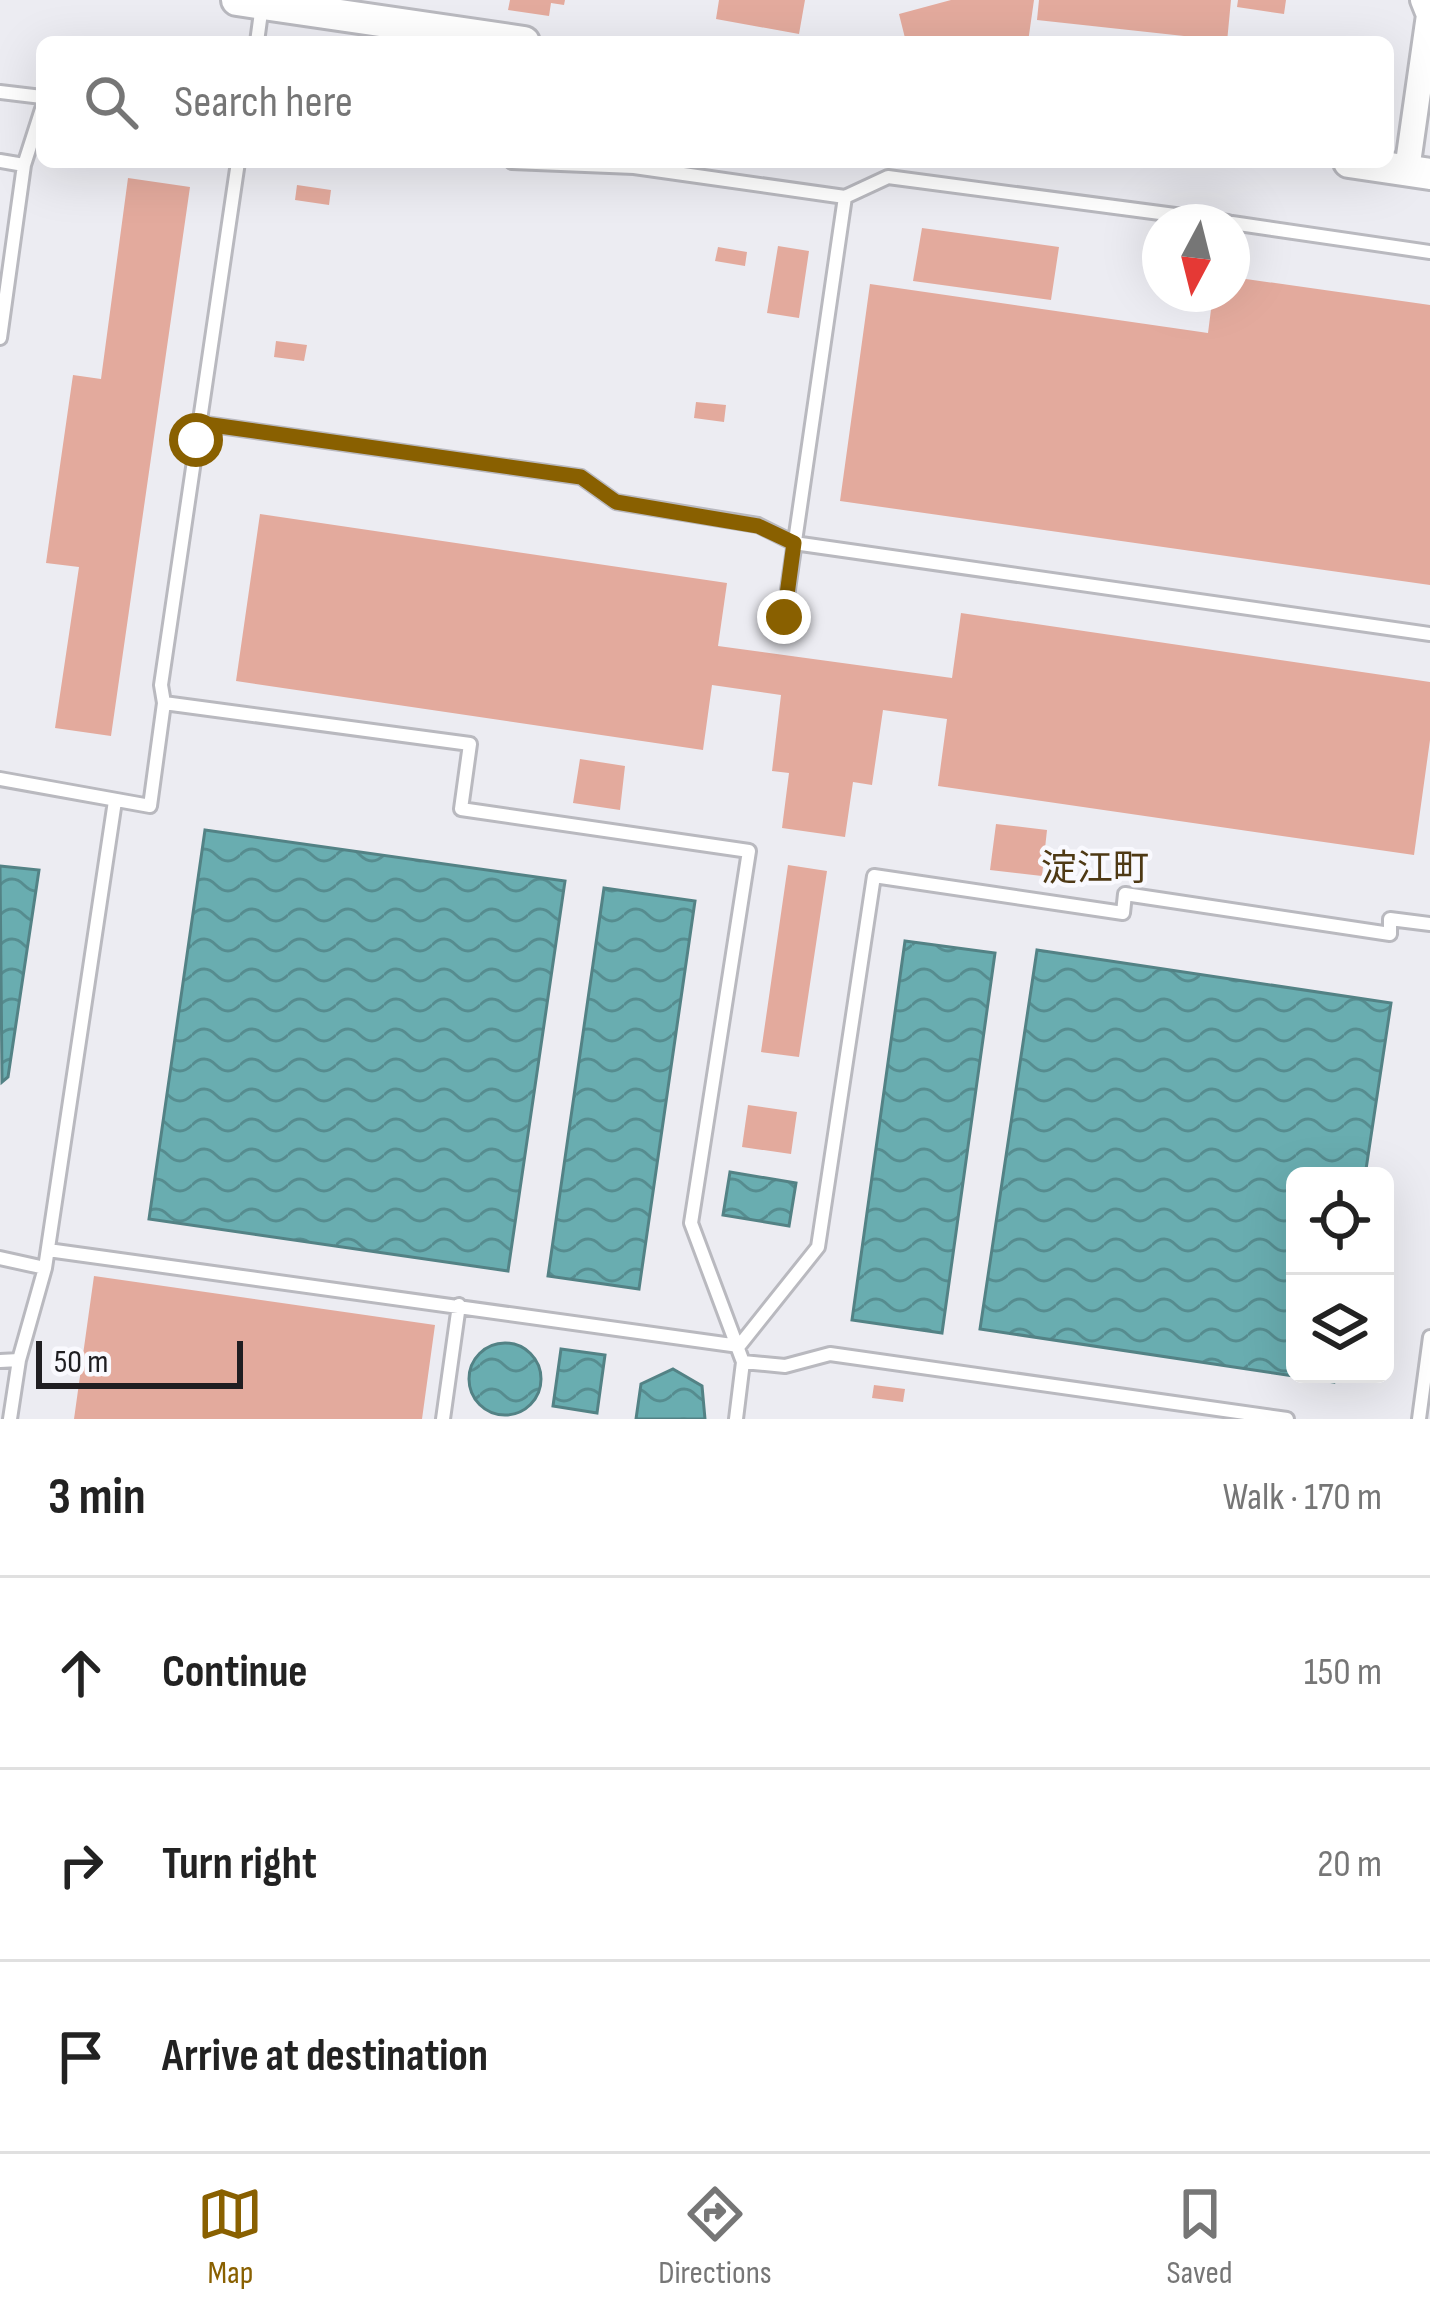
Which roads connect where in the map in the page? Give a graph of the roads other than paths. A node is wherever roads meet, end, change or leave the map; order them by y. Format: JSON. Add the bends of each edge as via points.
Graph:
{"nodes":[{"id":1,"x":1423,"y":0,"type":"edge"},
{"id":2,"x":250,"y":2,"type":"edge"},
{"id":3,"x":255,"y":36,"type":"edge"},
{"id":4,"x":483,"y":36,"type":"edge"},
{"id":5,"x":0,"y":92,"type":"edge"},
{"id":6,"x":36,"y":96,"type":"edge"},
{"id":7,"x":36,"y":128,"type":"edge"},
{"id":8,"x":0,"y":161,"type":"edge"},
{"id":9,"x":24,"y":165,"type":"junction"},
{"id":10,"x":237,"y":168,"type":"edge"},
{"id":11,"x":641,"y":168,"type":"edge"},
{"id":12,"x":889,"y":169,"type":"edge"},
{"id":13,"x":1419,"y":172,"type":"edge"},
{"id":14,"x":844,"y":197,"type":"junction"},
{"id":15,"x":1142,"y":208,"type":"edge"},
{"id":16,"x":1250,"y":225,"type":"edge"},
{"id":17,"x":1430,"y":252,"type":"edge"},
{"id":18,"x":0,"y":338,"type":"edge"},
{"id":19,"x":198,"y":423,"type":"junction"},
{"id":20,"x":794,"y":543,"type":"junction"},
{"id":21,"x":784,"y":617,"type":"dead end"},
{"id":22,"x":1430,"y":634,"type":"edge"},
{"id":23,"x":164,"y":703,"type":"junction"},
{"id":24,"x":0,"y":779,"type":"edge"},
{"id":25,"x":115,"y":801,"type":"junction"},
{"id":26,"x":1430,"y":924,"type":"edge"},
{"id":27,"x":48,"y":1250,"type":"junction"},
{"id":28,"x":0,"y":1258,"type":"edge"},
{"id":29,"x":45,"y":1268,"type":"junction"},
{"id":30,"x":459,"y":1305,"type":"junction"},
{"id":31,"x":1430,"y":1337,"type":"edge"},
{"id":32,"x":739,"y":1346,"type":"junction"},
{"id":33,"x":19,"y":1360,"type":"junction"},
{"id":34,"x":0,"y":1361,"type":"edge"},
{"id":35,"x":743,"y":1362,"type":"junction"},
{"id":36,"x":10,"y":1419,"type":"edge"},
{"id":37,"x":443,"y":1419,"type":"edge"},
{"id":38,"x":736,"y":1419,"type":"edge"},
{"id":39,"x":1287,"y":1419,"type":"edge"},
{"id":40,"x":1419,"y":1419,"type":"edge"}],
"edges":[{"from":1,"to":13,"type":"street","via":[[1429,15]]},
{"from":2,"to":3,"type":"lane"},
{"from":2,"to":4,"type":"street"},
{"from":5,"to":6,"type":"lane"},
{"from":7,"to":9,"type":"lane"},
{"from":8,"to":9,"type":"lane"},
{"from":9,"to":18,"type":"lane"},
{"from":10,"to":19,"type":"lane"},
{"from":11,"to":14,"type":"lane"},
{"from":12,"to":14,"type":"lane"},
{"from":12,"to":15,"type":"lane"},
{"from":14,"to":20,"type":"lane"},
{"from":16,"to":17,"type":"lane"},
{"from":19,"to":20,"type":"lane","via":[[581,477],[616,502],[758,526]]},
{"from":19,"to":23,"type":"lane"},
{"from":20,"to":21,"type":"lane"},
{"from":20,"to":22,"type":"lane"},
{"from":23,"to":25,"type":"lane","via":[[150,806]]},
{"from":23,"to":32,"type":"lane","via":[[470,744],[461,809],[749,850],[691,1223]]},
{"from":24,"to":25,"type":"lane"},
{"from":25,"to":27,"type":"lane"},
{"from":26,"to":32,"type":"lane","via":[[1390,919],[1390,934],[1126,894],[1123,913],[874,876],[818,1247]]},
{"from":27,"to":29,"type":"lane"},
{"from":27,"to":30,"type":"lane"},
{"from":28,"to":29,"type":"lane"},
{"from":29,"to":33,"type":"lane"},
{"from":30,"to":32,"type":"lane"},
{"from":30,"to":37,"type":"lane"},
{"from":31,"to":40,"type":"lane"},
{"from":32,"to":35,"type":"lane"},
{"from":33,"to":34,"type":"lane"},
{"from":33,"to":36,"type":"lane"},
{"from":35,"to":38,"type":"lane"},
{"from":35,"to":39,"type":"lane","via":[[784,1366],[830,1354]]}]}
